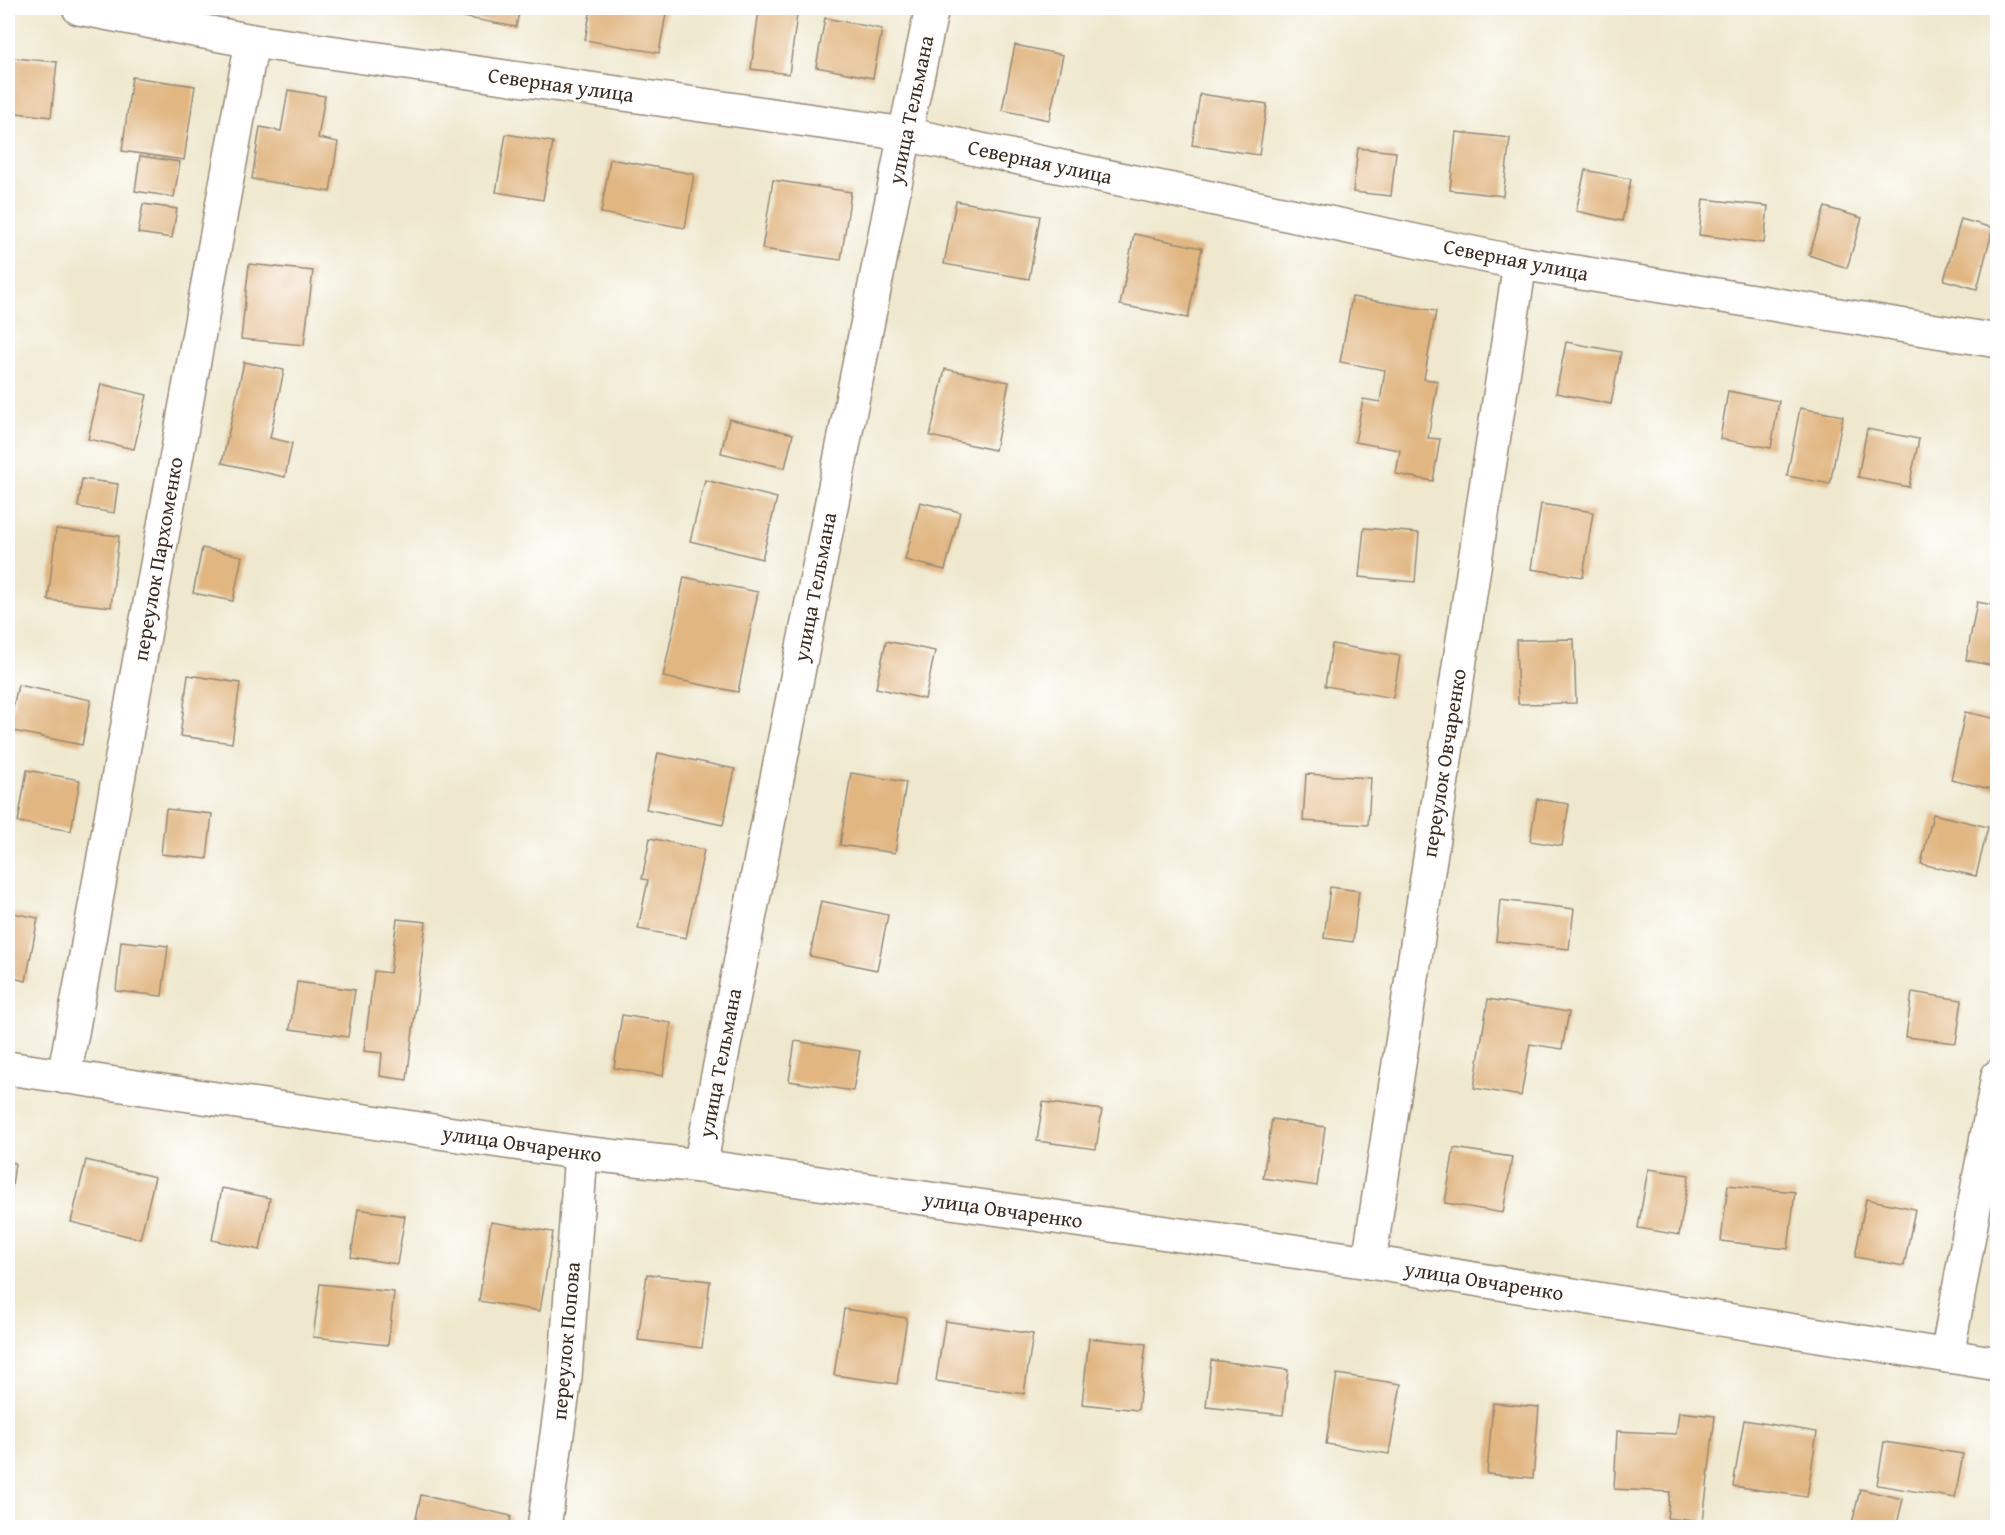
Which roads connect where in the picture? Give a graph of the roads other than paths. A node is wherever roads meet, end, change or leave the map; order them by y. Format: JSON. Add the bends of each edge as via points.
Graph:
{"nodes":[{"id":1,"x":79,"y":8,"type":"edge"},
{"id":2,"x":932,"y":8,"type":"edge"},
{"id":3,"x":252,"y":41,"type":"junction"},
{"id":4,"x":905,"y":134,"type":"junction"},
{"id":5,"x":1520,"y":263,"type":"junction"},
{"id":6,"x":1998,"y":341,"type":"edge"},
{"id":7,"x":8,"y":1068,"type":"edge"},
{"id":8,"x":1998,"y":1076,"type":"edge"},
{"id":9,"x":64,"y":1077,"type":"junction"},
{"id":10,"x":581,"y":1153,"type":"junction"},
{"id":11,"x":700,"y":1166,"type":"junction"},
{"id":12,"x":1369,"y":1262,"type":"junction"},
{"id":13,"x":1947,"y":1356,"type":"junction"},
{"id":14,"x":1998,"y":1364,"type":"edge"},
{"id":15,"x":544,"y":1527,"type":"edge"}],
"edges":[{"from":1,"to":3,"type":"street","name":"Северная улица"},
{"from":2,"to":4,"type":"street","name":"улица Тельмана"},
{"from":3,"to":4,"type":"street","name":"Северная улица"},
{"from":3,"to":9,"type":"street","name":"переулок Пархоменко"},
{"from":4,"to":5,"type":"street","name":"Северная улица"},
{"from":4,"to":11,"type":"street","name":"улица Тельмана"},
{"from":5,"to":6,"type":"street","name":"Северная улица"},
{"from":5,"to":12,"type":"street","name":"переулок Овчаренко"},
{"from":7,"to":9,"type":"street","name":"улица Овчаренко"},
{"from":8,"to":13,"type":"street"},
{"from":9,"to":10,"type":"street","name":"улица Овчаренко"},
{"from":10,"to":11,"type":"street","name":"улица Овчаренко"},
{"from":10,"to":15,"type":"street","name":"переулок Попова","via":[[565,1377]]},
{"from":11,"to":12,"type":"street","name":"улица Овчаренко"},
{"from":12,"to":13,"type":"street","name":"улица Овчаренко"},
{"from":13,"to":14,"type":"street","name":"улица Овчаренко"}]}
